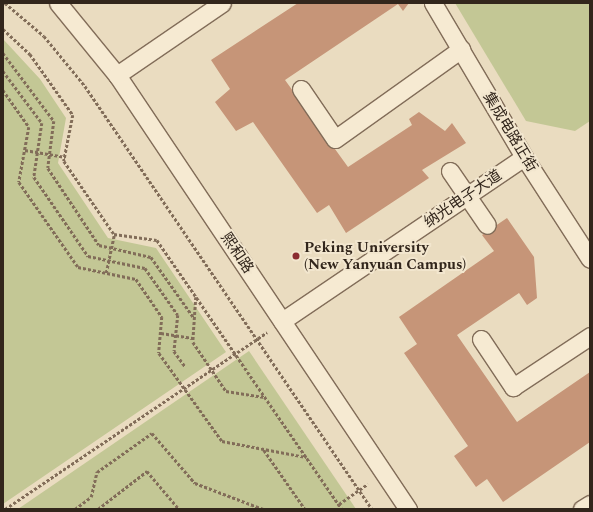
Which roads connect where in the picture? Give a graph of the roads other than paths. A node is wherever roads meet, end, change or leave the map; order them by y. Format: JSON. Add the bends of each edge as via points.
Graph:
{"nodes":[{"id":1,"x":58,"y":3,"type":"edge"},
{"id":2,"x":222,"y":3,"type":"edge"},
{"id":3,"x":433,"y":3,"type":"edge"},
{"id":4,"x":461,"y":49,"type":"junction"},
{"id":5,"x":117,"y":75,"type":"junction"},
{"id":6,"x":301,"y":89,"type":"dead end"},
{"id":7,"x":524,"y":158,"type":"junction"},
{"id":8,"x":450,"y":171,"type":"dead end"},
{"id":9,"x":467,"y":197,"type":"junction"},
{"id":10,"x":487,"y":225,"type":"dead end"},
{"id":11,"x":590,"y":259,"type":"edge"},
{"id":12,"x":282,"y":321,"type":"junction"},
{"id":13,"x":590,"y":336,"type":"edge"},
{"id":14,"x":481,"y":339,"type":"dead end"},
{"id":15,"x":590,"y":504,"type":"edge"},
{"id":16,"x":408,"y":509,"type":"edge"},
{"id":17,"x":582,"y":509,"type":"edge"}],
"edges":[{"from":1,"to":5,"type":"street","name":"熙和路"},
{"from":2,"to":5,"type":"street"},
{"from":3,"to":4,"type":"street","name":"集成电路正街"},
{"from":4,"to":6,"type":"street","via":[[335,139]]},
{"from":4,"to":7,"type":"street","name":"集成电路正街"},
{"from":5,"to":12,"type":"street","name":"熙和路"},
{"from":7,"to":9,"type":"street","name":"纳光电子大道"},
{"from":7,"to":11,"type":"street","name":"集成电路正街"},
{"from":8,"to":9,"type":"street"},
{"from":9,"to":10,"type":"street"},
{"from":9,"to":12,"type":"street","name":"纳光电子大道"},
{"from":12,"to":16,"type":"street","name":"熙和路"},
{"from":13,"to":14,"type":"street","via":[[513,387]]},
{"from":15,"to":17,"type":"street"}]}
